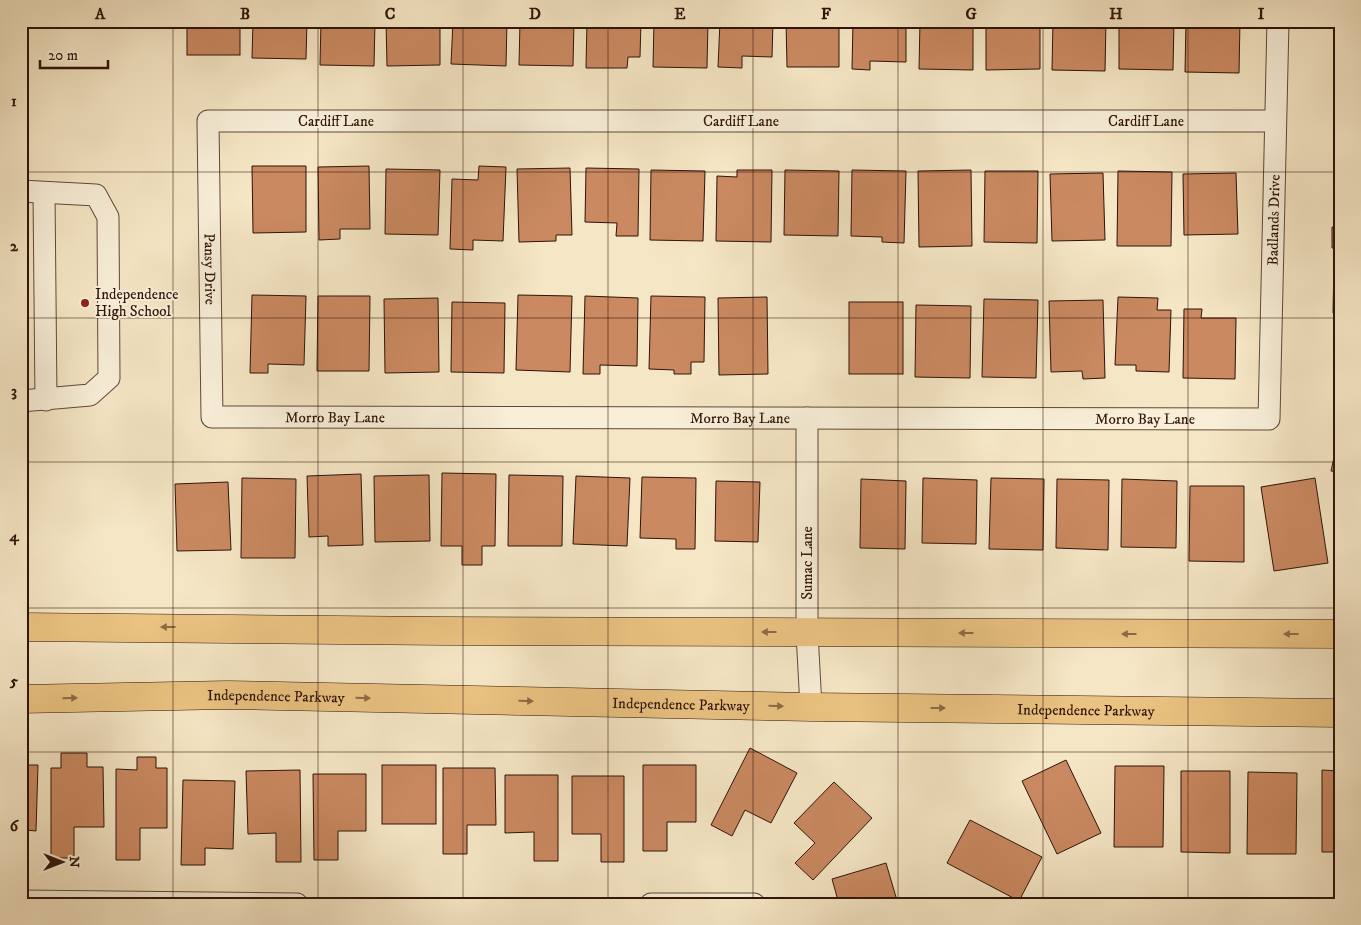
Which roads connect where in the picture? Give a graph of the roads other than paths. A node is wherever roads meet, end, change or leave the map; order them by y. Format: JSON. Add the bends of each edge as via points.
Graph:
{"nodes":[{"id":1,"x":1278,"y":21,"type":"edge"},
{"id":2,"x":208,"y":121,"type":"joint"},
{"id":3,"x":1275,"y":121,"type":"junction"},
{"id":4,"x":21,"y":192,"type":"edge"},
{"id":5,"x":44,"y":193,"type":"junction"},
{"id":6,"x":21,"y":400,"type":"edge"},
{"id":7,"x":46,"y":400,"type":"junction"},
{"id":8,"x":212,"y":417,"type":"joint"},
{"id":9,"x":807,"y":418,"type":"junction"},
{"id":10,"x":1269,"y":419,"type":"joint"},
{"id":11,"x":21,"y":627,"type":"edge"},
{"id":12,"x":807,"y":632,"type":"junction"},
{"id":13,"x":1340,"y":634,"type":"edge"},
{"id":14,"x":21,"y":699,"type":"edge"},
{"id":15,"x":811,"y":707,"type":"junction"},
{"id":16,"x":1340,"y":713,"type":"edge"},
{"id":17,"x":21,"y":901,"type":"edge"},
{"id":18,"x":88,"y":903,"type":"edge"},
{"id":19,"x":754,"y":903,"type":"edge"},
{"id":20,"x":297,"y":904,"type":"edge"},
{"id":21,"x":651,"y":904,"type":"edge"}],
"edges":[{"from":1,"to":3,"type":"street","name":"Badlands Drive"},
{"from":2,"to":3,"type":"street","name":"Cardiff Lane"},
{"from":2,"to":8,"type":"street","name":"Pansy Drive"},
{"from":3,"to":10,"type":"street","name":"Badlands Drive"},
{"from":4,"to":5,"type":"street"},
{"from":5,"to":7,"type":"street"},
{"from":5,"to":7,"type":"street","via":[[96,195],[108,216],[109,378],[90,395]]},
{"from":6,"to":7,"type":"street"},
{"from":8,"to":9,"type":"street","name":"Morro Bay Lane"},
{"from":9,"to":10,"type":"street","name":"Morro Bay Lane"},
{"from":9,"to":12,"type":"street","name":"Sumac Lane"},
{"from":12,"to":11,"type":"main road","one_way":true},
{"from":13,"to":12,"type":"main road","one_way":true},
{"from":12,"to":15,"type":"street","name":"Sumac Lane"},
{"from":14,"to":15,"type":"main road","name":"Independence Parkway","one_way":true,"via":[[227,695]]},
{"from":15,"to":16,"type":"main road","name":"Independence Parkway","one_way":true},
{"from":17,"to":18,"type":"street"},
{"from":18,"to":20,"type":"street"},
{"from":19,"to":21,"type":"street"}]}
